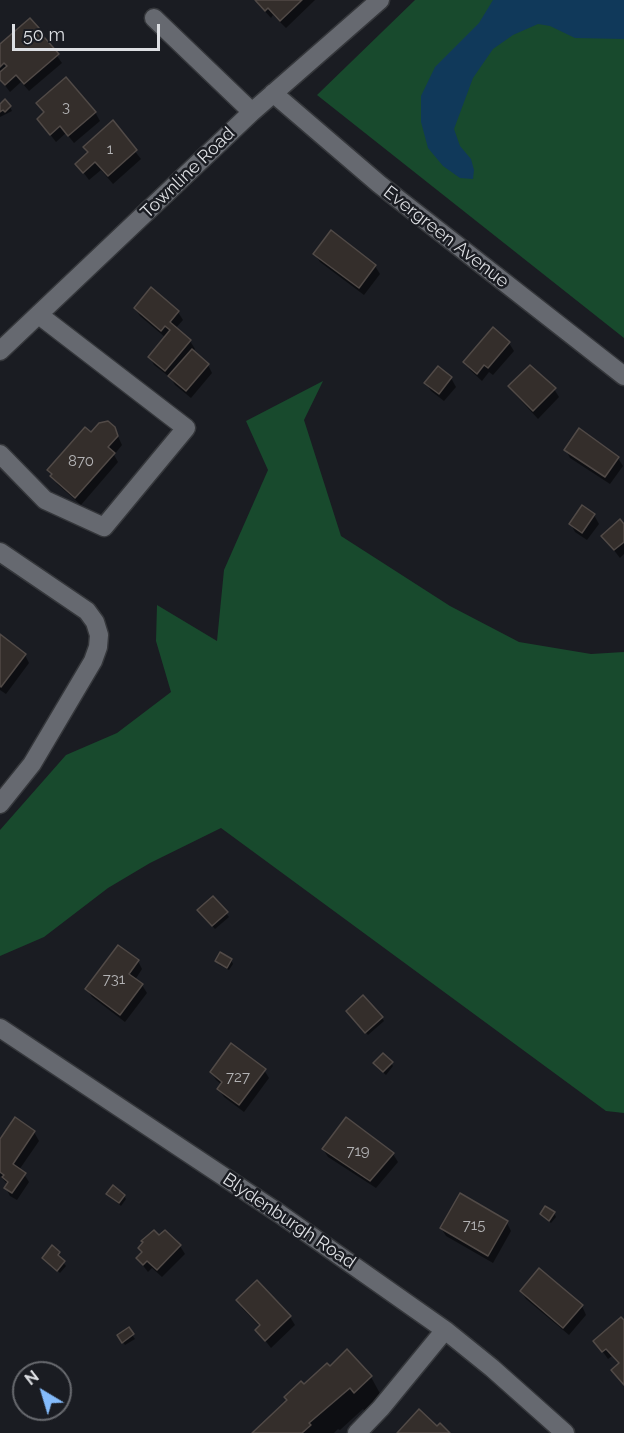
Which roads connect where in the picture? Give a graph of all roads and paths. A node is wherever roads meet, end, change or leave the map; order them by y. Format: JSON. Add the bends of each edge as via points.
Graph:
{"nodes":[{"id":1,"x":380,"y":0,"type":"edge"},
{"id":2,"x":154,"y":18,"type":"dead end"},
{"id":3,"x":273,"y":93,"type":"junction"},
{"id":4,"x":252,"y":112,"type":"junction"},
{"id":5,"x":39,"y":315,"type":"junction"},
{"id":6,"x":0,"y":351,"type":"edge"},
{"id":7,"x":624,"y":376,"type":"edge"},
{"id":8,"x":0,"y":454,"type":"edge"},
{"id":9,"x":0,"y":552,"type":"edge"},
{"id":10,"x":0,"y":804,"type":"edge"},
{"id":11,"x":0,"y":1028,"type":"edge"},
{"id":12,"x":446,"y":1330,"type":"junction"},
{"id":13,"x":357,"y":1433,"type":"edge"},
{"id":14,"x":565,"y":1433,"type":"edge"}],
"edges":[{"from":1,"to":3,"type":"street","name":"Townline Road"},
{"from":2,"to":4,"type":"street"},
{"from":3,"to":4,"type":"street","name":"Townline Road"},
{"from":3,"to":7,"type":"street","name":"Evergreen Avenue","via":[[379,184]]},
{"from":4,"to":5,"type":"street","name":"Townline Road"},
{"from":5,"to":6,"type":"street","name":"Townline Road"},
{"from":5,"to":8,"type":"street","via":[[186,428],[104,526],[45,500]]},
{"from":9,"to":10,"type":"street","via":[[87,611],[99,635],[93,661],[32,764]]},
{"from":11,"to":12,"type":"street","name":"Blydenburgh Road"},
{"from":12,"to":13,"type":"street"},
{"from":12,"to":14,"type":"street","name":"Blydenburgh Road"}]}
